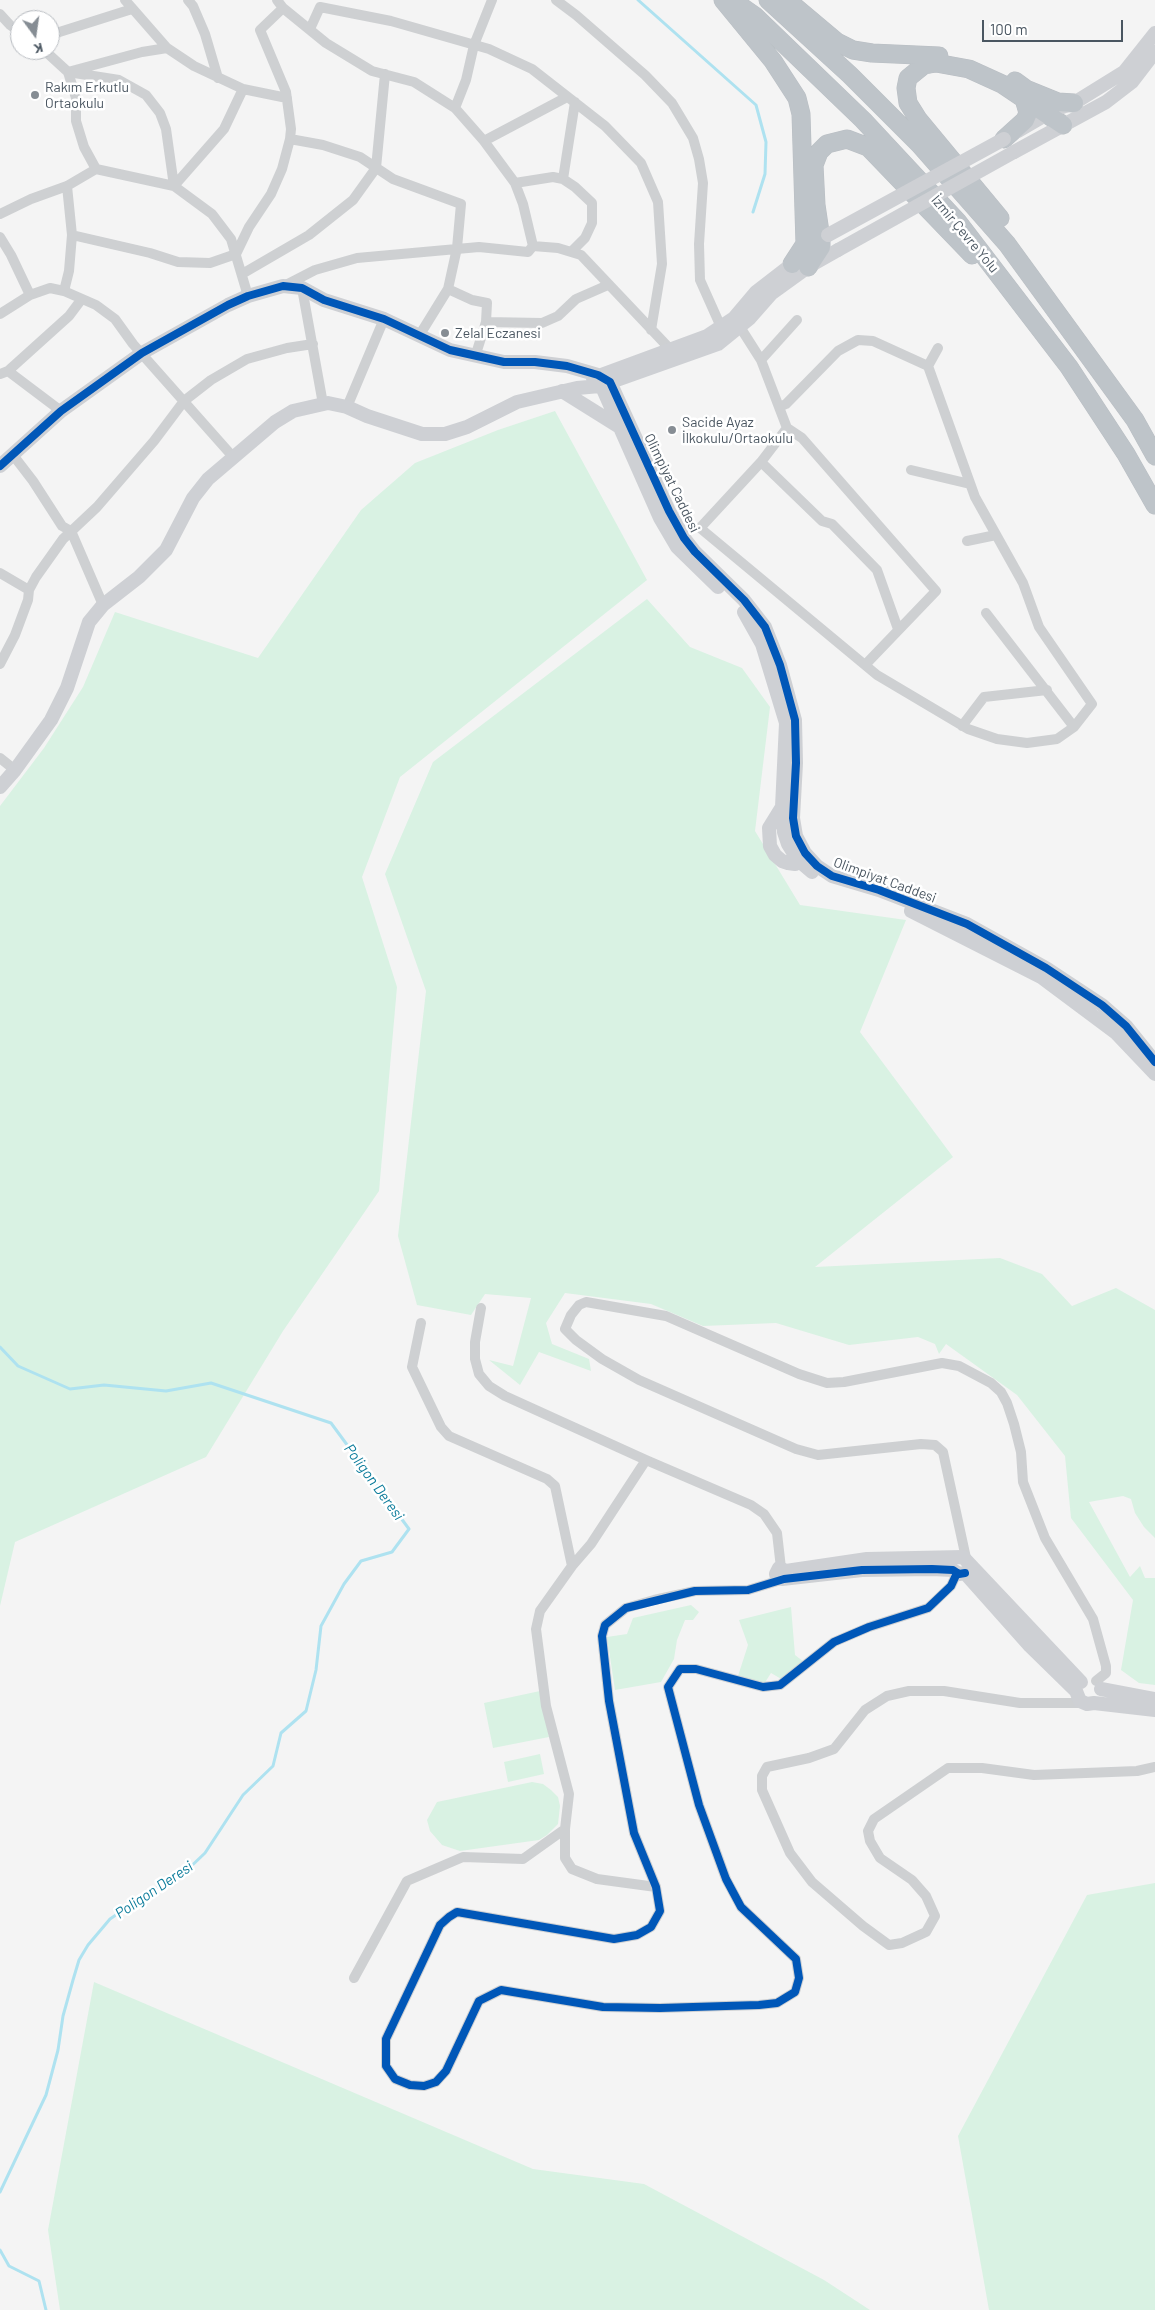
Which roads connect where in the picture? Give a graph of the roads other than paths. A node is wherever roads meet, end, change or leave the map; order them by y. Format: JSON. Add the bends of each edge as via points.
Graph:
{"nodes":[{"id":1,"x":125,"y":0,"type":"edge"},
{"id":2,"x":188,"y":0,"type":"edge"},
{"id":3,"x":492,"y":0,"type":"edge"},
{"id":4,"x":556,"y":0,"type":"edge"},
{"id":5,"x":723,"y":0,"type":"edge"},
{"id":6,"x":732,"y":0,"type":"edge"},
{"id":7,"x":768,"y":0,"type":"edge"},
{"id":8,"x":787,"y":0,"type":"edge"},
{"id":9,"x":280,"y":4,"type":"edge"},
{"id":10,"x":132,"y":9,"type":"junction"},
{"id":11,"x":0,"y":14,"type":"edge"},
{"id":12,"x":10,"y":25,"type":"edge"},
{"id":13,"x":310,"y":29,"type":"junction"},
{"id":14,"x":60,"y":32,"type":"edge"},
{"id":15,"x":1155,"y":33,"type":"edge"},
{"id":16,"x":474,"y":45,"type":"junction"},
{"id":17,"x":167,"y":48,"type":"junction"},
{"id":18,"x":1155,"y":52,"type":"edge"},
{"id":19,"x":55,"y":60,"type":"edge"},
{"id":20,"x":68,"y":72,"type":"junction"},
{"id":21,"x":385,"y":74,"type":"junction"},
{"id":22,"x":218,"y":78,"type":"junction"},
{"id":23,"x":243,"y":89,"type":"junction"},
{"id":24,"x":1025,"y":94,"type":"junction"},
{"id":25,"x":288,"y":98,"type":"junction"},
{"id":26,"x":571,"y":99,"type":"junction"},
{"id":27,"x":1074,"y":103,"type":"junction"},
{"id":28,"x":454,"y":108,"type":"junction"},
{"id":29,"x":1055,"y":117,"type":"junction"},
{"id":30,"x":290,"y":139,"type":"junction"},
{"id":31,"x":484,"y":141,"type":"junction"},
{"id":32,"x":1009,"y":145,"type":"junction"},
{"id":33,"x":376,"y":168,"type":"junction"},
{"id":34,"x":96,"y":170,"type":"junction"},
{"id":35,"x":562,"y":179,"type":"junction"},
{"id":36,"x":515,"y":183,"type":"junction"},
{"id":37,"x":67,"y":186,"type":"junction"},
{"id":38,"x":174,"y":186,"type":"junction"},
{"id":39,"x":0,"y":214,"type":"edge"},
{"id":40,"x":72,"y":235,"type":"junction"},
{"id":41,"x":0,"y":237,"type":"edge"},
{"id":42,"x":818,"y":240,"type":"junction"},
{"id":43,"x":533,"y":246,"type":"junction"},
{"id":44,"x":457,"y":248,"type":"junction"},
{"id":45,"x":838,"y":250,"type":"junction"},
{"id":46,"x":572,"y":251,"type":"junction"},
{"id":47,"x":236,"y":254,"type":"junction"},
{"id":48,"x":800,"y":266,"type":"junction"},
{"id":49,"x":242,"y":274,"type":"junction"},
{"id":50,"x":608,"y":285,"type":"junction"},
{"id":51,"x":283,"y":286,"type":"junction"},
{"id":52,"x":302,"y":288,"type":"junction"},
{"id":53,"x":448,"y":289,"type":"junction"},
{"id":54,"x":64,"y":291,"type":"junction"},
{"id":55,"x":30,"y":295,"type":"junction"},
{"id":56,"x":248,"y":296,"type":"junction"},
{"id":57,"x":80,"y":300,"type":"junction"},
{"id":58,"x":0,"y":314,"type":"edge"},
{"id":59,"x":384,"y":319,"type":"junction"},
{"id":60,"x":797,"y":320,"type":"dead end"},
{"id":61,"x":486,"y":322,"type":"junction"},
{"id":62,"x":1067,"y":326,"type":"junction"},
{"id":63,"x":721,"y":327,"type":"junction"},
{"id":64,"x":740,"y":327,"type":"junction"},
{"id":65,"x":652,"y":330,"type":"junction"},
{"id":66,"x":419,"y":336,"type":"junction"},
{"id":67,"x":1048,"y":339,"type":"junction"},
{"id":68,"x":314,"y":344,"type":"junction"},
{"id":69,"x":938,"y":348,"type":"dead end"},
{"id":70,"x":670,"y":349,"type":"junction"},
{"id":71,"x":142,"y":353,"type":"junction"},
{"id":72,"x":475,"y":357,"type":"junction"},
{"id":73,"x":761,"y":360,"type":"junction"},
{"id":74,"x":928,"y":366,"type":"junction"},
{"id":75,"x":4,"y":372,"type":"edge"},
{"id":76,"x":603,"y":381,"type":"junction"},
{"id":77,"x":562,"y":391,"type":"junction"},
{"id":78,"x":184,"y":401,"type":"junction"},
{"id":79,"x":323,"y":404,"type":"junction"},
{"id":80,"x":347,"y":407,"type":"junction"},
{"id":81,"x":780,"y":407,"type":"junction"},
{"id":82,"x":61,"y":411,"type":"junction"},
{"id":83,"x":620,"y":428,"type":"junction"},
{"id":84,"x":787,"y":428,"type":"junction"},
{"id":85,"x":13,"y":455,"type":"junction"},
{"id":86,"x":1155,"y":456,"type":"edge"},
{"id":87,"x":234,"y":458,"type":"junction"},
{"id":88,"x":761,"y":462,"type":"junction"},
{"id":89,"x":0,"y":466,"type":"edge"},
{"id":90,"x":911,"y":470,"type":"dead end"},
{"id":91,"x":970,"y":484,"type":"junction"},
{"id":92,"x":1155,"y":505,"type":"edge"},
{"id":93,"x":71,"y":531,"type":"junction"},
{"id":94,"x":996,"y":535,"type":"junction"},
{"id":95,"x":967,"y":541,"type":"dead end"},
{"id":96,"x":0,"y":573,"type":"edge"},
{"id":97,"x":29,"y":590,"type":"junction"},
{"id":98,"x":103,"y":605,"type":"junction"},
{"id":99,"x":986,"y":613,"type":"dead end"},
{"id":100,"x":898,"y":628,"type":"junction"},
{"id":101,"x":3,"y":653,"type":"edge"},
{"id":102,"x":0,"y":664,"type":"edge"},
{"id":103,"x":865,"y":665,"type":"junction"},
{"id":104,"x":1047,"y":690,"type":"junction"},
{"id":105,"x":962,"y":726,"type":"junction"},
{"id":106,"x":1074,"y":727,"type":"junction"},
{"id":107,"x":0,"y":758,"type":"edge"},
{"id":108,"x":15,"y":770,"type":"junction"},
{"id":109,"x":0,"y":787,"type":"edge"},
{"id":110,"x":796,"y":836,"type":"junction"},
{"id":111,"x":798,"y":860,"type":"junction"},
{"id":112,"x":1155,"y":1062,"type":"edge"},
{"id":113,"x":1155,"y":1074,"type":"edge"},
{"id":114,"x":481,"y":1308,"type":"dead end"},
{"id":115,"x":421,"y":1323,"type":"dead end"},
{"id":116,"x":646,"y":1460,"type":"junction"},
{"id":117,"x":572,"y":1566,"type":"junction"},
{"id":118,"x":961,"y":1566,"type":"junction"},
{"id":119,"x":784,"y":1572,"type":"junction"},
{"id":120,"x":1098,"y":1685,"type":"junction"},
{"id":121,"x":1084,"y":1695,"type":"junction"},
{"id":122,"x":1155,"y":1699,"type":"edge"},
{"id":123,"x":1155,"y":1710,"type":"edge"},
{"id":124,"x":1155,"y":1767,"type":"edge"},
{"id":125,"x":565,"y":1829,"type":"junction"},
{"id":126,"x":656,"y":1887,"type":"junction"},
{"id":127,"x":354,"y":1978,"type":"dead end"}],
"edges":[{"from":1,"to":10,"type":"street"},
{"from":2,"to":22,"type":"street","via":[[205,34]]},
{"from":3,"to":16,"type":"street"},
{"from":4,"to":63,"type":"street","via":[[672,103],[693,138],[703,183],[700,280]]},
{"from":5,"to":42,"type":"highway","via":[[773,61],[797,98]]},
{"from":6,"to":67,"type":"highway","name":"İzmir Çevre Yolu","via":[[755,16],[856,113],[958,222]]},
{"from":7,"to":62,"type":"highway","name":"İzmir Çevre Yolu","via":[[919,144],[1007,244]]},
{"from":8,"to":24,"type":"highway","via":[[837,42],[853,50],[973,61],[1005,74]]},
{"from":9,"to":13,"type":"street"},
{"from":9,"to":25,"type":"street","via":[[260,30]]},
{"from":10,"to":14,"type":"street"},
{"from":10,"to":17,"type":"street"},
{"from":11,"to":12,"type":"street"},
{"from":13,"to":16,"type":"street","via":[[320,7]]},
{"from":13,"to":21,"type":"street","via":[[326,43],[364,66]]},
{"from":15,"to":27,"type":"street","via":[[1124,72]]},
{"from":16,"to":26,"type":"street","via":[[532,69]]},
{"from":16,"to":28,"type":"street","via":[[466,80]]},
{"from":17,"to":20,"type":"street"},
{"from":17,"to":22,"type":"street"},
{"from":18,"to":29,"type":"street","via":[[1132,82],[1106,102]]},
{"from":19,"to":20,"type":"street"},
{"from":20,"to":34,"type":"street","via":[[76,98],[76,121]]},
{"from":20,"to":38,"type":"street","via":[[119,80],[146,95],[160,113],[166,129]]},
{"from":21,"to":28,"type":"street","via":[[414,82]]},
{"from":21,"to":33,"type":"street"},
{"from":22,"to":23,"type":"street"},
{"from":23,"to":25,"type":"street"},
{"from":23,"to":38,"type":"street","via":[[224,129]]},
{"from":24,"to":27,"type":"highway"},
{"from":24,"to":29,"type":"highway"},
{"from":24,"to":32,"type":"highway","via":[[1028,113]]},
{"from":24,"to":62,"type":"highway","via":[[969,69],[936,63],[924,64],[914,71],[906,88],[908,103],[918,119],[1034,260]]},
{"from":25,"to":30,"type":"street"},
{"from":26,"to":31,"type":"street"},
{"from":26,"to":35,"type":"street"},
{"from":26,"to":65,"type":"street","via":[[605,126],[640,163],[658,202],[662,264]]},
{"from":27,"to":29,"type":"street"},
{"from":28,"to":31,"type":"street"},
{"from":29,"to":32,"type":"street"},
{"from":29,"to":32,"type":"street"},
{"from":30,"to":33,"type":"street","via":[[360,156]]},
{"from":30,"to":47,"type":"street","via":[[271,194]]},
{"from":31,"to":36,"type":"street"},
{"from":32,"to":42,"type":"street","bridge":true},
{"from":32,"to":45,"type":"street","bridge":true},
{"from":33,"to":44,"type":"street","via":[[393,179],[461,204]]},
{"from":33,"to":49,"type":"street","via":[[353,200],[316,230]]},
{"from":34,"to":37,"type":"street"},
{"from":34,"to":38,"type":"street"},
{"from":35,"to":36,"type":"street","via":[[553,177]]},
{"from":35,"to":46,"type":"street","via":[[592,203],[592,223],[585,238]]},
{"from":36,"to":43,"type":"street"},
{"from":37,"to":39,"type":"street"},
{"from":37,"to":40,"type":"street"},
{"from":38,"to":47,"type":"street","via":[[212,214],[230,239]]},
{"from":40,"to":47,"type":"street","via":[[178,262],[210,262]]},
{"from":40,"to":54,"type":"street"},
{"from":41,"to":55,"type":"street"},
{"from":42,"to":45,"type":"highway"},
{"from":42,"to":48,"type":"highway","via":[[805,244]]},
{"from":42,"to":67,"type":"highway","via":[[814,164],[827,144],[847,139],[857,141],[868,147],[899,178]]},
{"from":43,"to":44,"type":"street","via":[[528,252]]},
{"from":43,"to":46,"type":"street"},
{"from":44,"to":51,"type":"street","via":[[357,258],[315,270]]},
{"from":44,"to":53,"type":"street"},
{"from":45,"to":48,"type":"street"},
{"from":46,"to":50,"type":"street","via":[[581,255]]},
{"from":47,"to":49,"type":"street"},
{"from":48,"to":63,"type":"street","via":[[756,292],[734,318]]},
{"from":48,"to":64,"type":"street"},
{"from":49,"to":56,"type":"street"},
{"from":50,"to":61,"type":"street","via":[[576,299],[558,316],[542,324]]},
{"from":50,"to":65,"type":"street"},
{"from":51,"to":52,"type":"street"},
{"from":51,"to":56,"type":"street"},
{"from":52,"to":59,"type":"street","via":[[324,300]]},
{"from":52,"to":68,"type":"street"},
{"from":53,"to":61,"type":"street","via":[[487,303]]},
{"from":53,"to":66,"type":"street"},
{"from":54,"to":55,"type":"street","via":[[50,288]]},
{"from":54,"to":57,"type":"street"},
{"from":55,"to":58,"type":"street"},
{"from":56,"to":71,"type":"street"},
{"from":57,"to":71,"type":"street","via":[[96,305],[115,318]]},
{"from":57,"to":75,"type":"street","via":[[69,316]]},
{"from":59,"to":66,"type":"street"},
{"from":59,"to":80,"type":"street"},
{"from":60,"to":73,"type":"street"},
{"from":61,"to":72,"type":"street"},
{"from":62,"to":86,"type":"highway","name":"İzmir Çevre Yolu","via":[[1135,420]]},
{"from":63,"to":70,"type":"street","via":[[707,336]]},
{"from":64,"to":73,"type":"street"},
{"from":64,"to":76,"type":"street","via":[[718,344]]},
{"from":65,"to":70,"type":"street"},
{"from":66,"to":72,"type":"street"},
{"from":67,"to":92,"type":"highway","name":"İzmir Çevre Yolu","via":[[1126,454]]},
{"from":68,"to":78,"type":"street","via":[[247,359]]},
{"from":68,"to":79,"type":"street"},
{"from":69,"to":74,"type":"street"},
{"from":70,"to":76,"type":"street"},
{"from":71,"to":78,"type":"street"},
{"from":71,"to":82,"type":"street"},
{"from":72,"to":76,"type":"street","via":[[567,366]]},
{"from":73,"to":81,"type":"street"},
{"from":74,"to":81,"type":"street","via":[[873,341],[858,340],[838,352]]},
{"from":74,"to":91,"type":"street"},
{"from":75,"to":82,"type":"street"},
{"from":76,"to":77,"type":"street"},
{"from":76,"to":83,"type":"street","name":"Olimpiyat Caddesi"},
{"from":76,"to":110,"type":"street","name":"Olimpiyat Caddesi","via":[[684,538],[744,600],[765,627],[780,665],[795,720],[793,818]]},
{"from":77,"to":80,"type":"street","via":[[517,402],[445,434],[422,434]]},
{"from":77,"to":83,"type":"street"},
{"from":78,"to":87,"type":"street"},
{"from":78,"to":93,"type":"street","via":[[97,507]]},
{"from":79,"to":80,"type":"street"},
{"from":79,"to":87,"type":"street","via":[[293,411],[275,422]]},
{"from":81,"to":84,"type":"street"},
{"from":82,"to":85,"type":"street"},
{"from":83,"to":111,"type":"street","name":"Olimpiyat Caddesi","via":[[660,518],[677,547],[745,613],[762,644],[786,723],[784,832]]},
{"from":84,"to":88,"type":"street"},
{"from":84,"to":100,"type":"street","via":[[802,438],[936,591]]},
{"from":85,"to":89,"type":"street"},
{"from":85,"to":93,"type":"street","via":[[62,526]]},
{"from":87,"to":98,"type":"street","via":[[208,479],[193,498],[166,550],[139,577]]},
{"from":88,"to":100,"type":"street","via":[[822,521],[832,524],[877,570]]},
{"from":88,"to":103,"type":"street","via":[[700,528]]},
{"from":90,"to":91,"type":"street"},
{"from":91,"to":94,"type":"street"},
{"from":93,"to":97,"type":"street","via":[[62,539]]},
{"from":93,"to":98,"type":"street"},
{"from":94,"to":95,"type":"street"},
{"from":94,"to":106,"type":"street","via":[[1024,583],[1039,627],[1092,704]]},
{"from":96,"to":97,"type":"street"},
{"from":97,"to":101,"type":"street","via":[[28,600]]},
{"from":98,"to":108,"type":"street","via":[[89,622],[67,688],[51,720]]},
{"from":99,"to":104,"type":"street"},
{"from":100,"to":103,"type":"street"},
{"from":101,"to":102,"type":"street"},
{"from":103,"to":105,"type":"street"},
{"from":104,"to":105,"type":"street","via":[[984,698]]},
{"from":104,"to":106,"type":"street"},
{"from":105,"to":106,"type":"street","via":[[997,739],[1027,743],[1057,739]]},
{"from":107,"to":108,"type":"street"},
{"from":108,"to":109,"type":"street"},
{"from":110,"to":111,"type":"street","via":[[800,850]]},
{"from":110,"to":112,"type":"street","name":"Olimpiyat Caddesi","via":[[805,853],[832,876],[879,890],[967,924],[1046,968],[1102,1005],[1126,1026]]},
{"from":111,"to":113,"type":"street","name":"Olimpiyat Caddesi","via":[[826,880],[902,906],[1041,977],[1116,1033]]},
{"from":114,"to":116,"type":"street","via":[[474,1359],[488,1386]]},
{"from":115,"to":117,"type":"street","via":[[412,1367],[441,1427],[450,1436],[547,1479],[555,1486]]},
{"from":116,"to":117,"type":"street","via":[[592,1544]]},
{"from":116,"to":119,"type":"street","via":[[751,1505],[764,1514],[777,1533]]},
{"from":117,"to":125,"type":"street","via":[[540,1611],[536,1629],[546,1706],[569,1794]]},
{"from":118,"to":119,"type":"street","via":[[867,1559]]},
{"from":118,"to":120,"type":"street","via":[[943,1452],[935,1445],[818,1455],[796,1449],[639,1380],[602,1359],[565,1329],[570,1315],[586,1302],[666,1316],[827,1383],[942,1362],[958,1366],[991,1383],[1001,1392],[1012,1417],[1021,1452],[1024,1486],[1045,1538],[1093,1619],[1106,1666],[1106,1674]]},
{"from":118,"to":121,"type":"street"},
{"from":118,"to":126,"type":"street","via":[[951,1586],[928,1608],[834,1642],[780,1685],[763,1687],[696,1669],[680,1669],[668,1687],[698,1805],[726,1879],[742,1907],[796,1959],[799,1978],[795,1992],[777,2003],[660,2008],[603,2007],[502,1990],[479,2001],[446,2071],[436,2082],[424,2086],[410,2085],[395,2078],[386,2066],[386,2039],[440,1925],[449,1916],[457,1912],[627,1938],[651,1926],[660,1911]]},
{"from":119,"to":126,"type":"street","via":[[748,1590],[695,1591],[626,1608],[605,1625],[602,1636],[609,1701],[634,1833]]},
{"from":120,"to":121,"type":"street","via":[[1089,1679]]},
{"from":120,"to":121,"type":"street","via":[[1100,1697]]},
{"from":120,"to":122,"type":"street"},
{"from":121,"to":123,"type":"street"},
{"from":121,"to":124,"type":"street","via":[[1020,1703],[944,1691],[909,1691],[887,1696],[864,1710],[834,1749],[767,1767],[762,1776],[762,1790],[790,1853],[812,1882],[889,1944],[902,1943],[926,1932],[935,1916],[926,1896],[912,1880],[880,1858],[868,1831],[874,1819],[948,1768],[982,1768],[1034,1775],[1137,1771]]},
{"from":125,"to":126,"type":"street","via":[[565,1858],[572,1869],[597,1879]]},
{"from":125,"to":127,"type":"street","via":[[523,1859],[463,1857],[407,1881]]}]}
